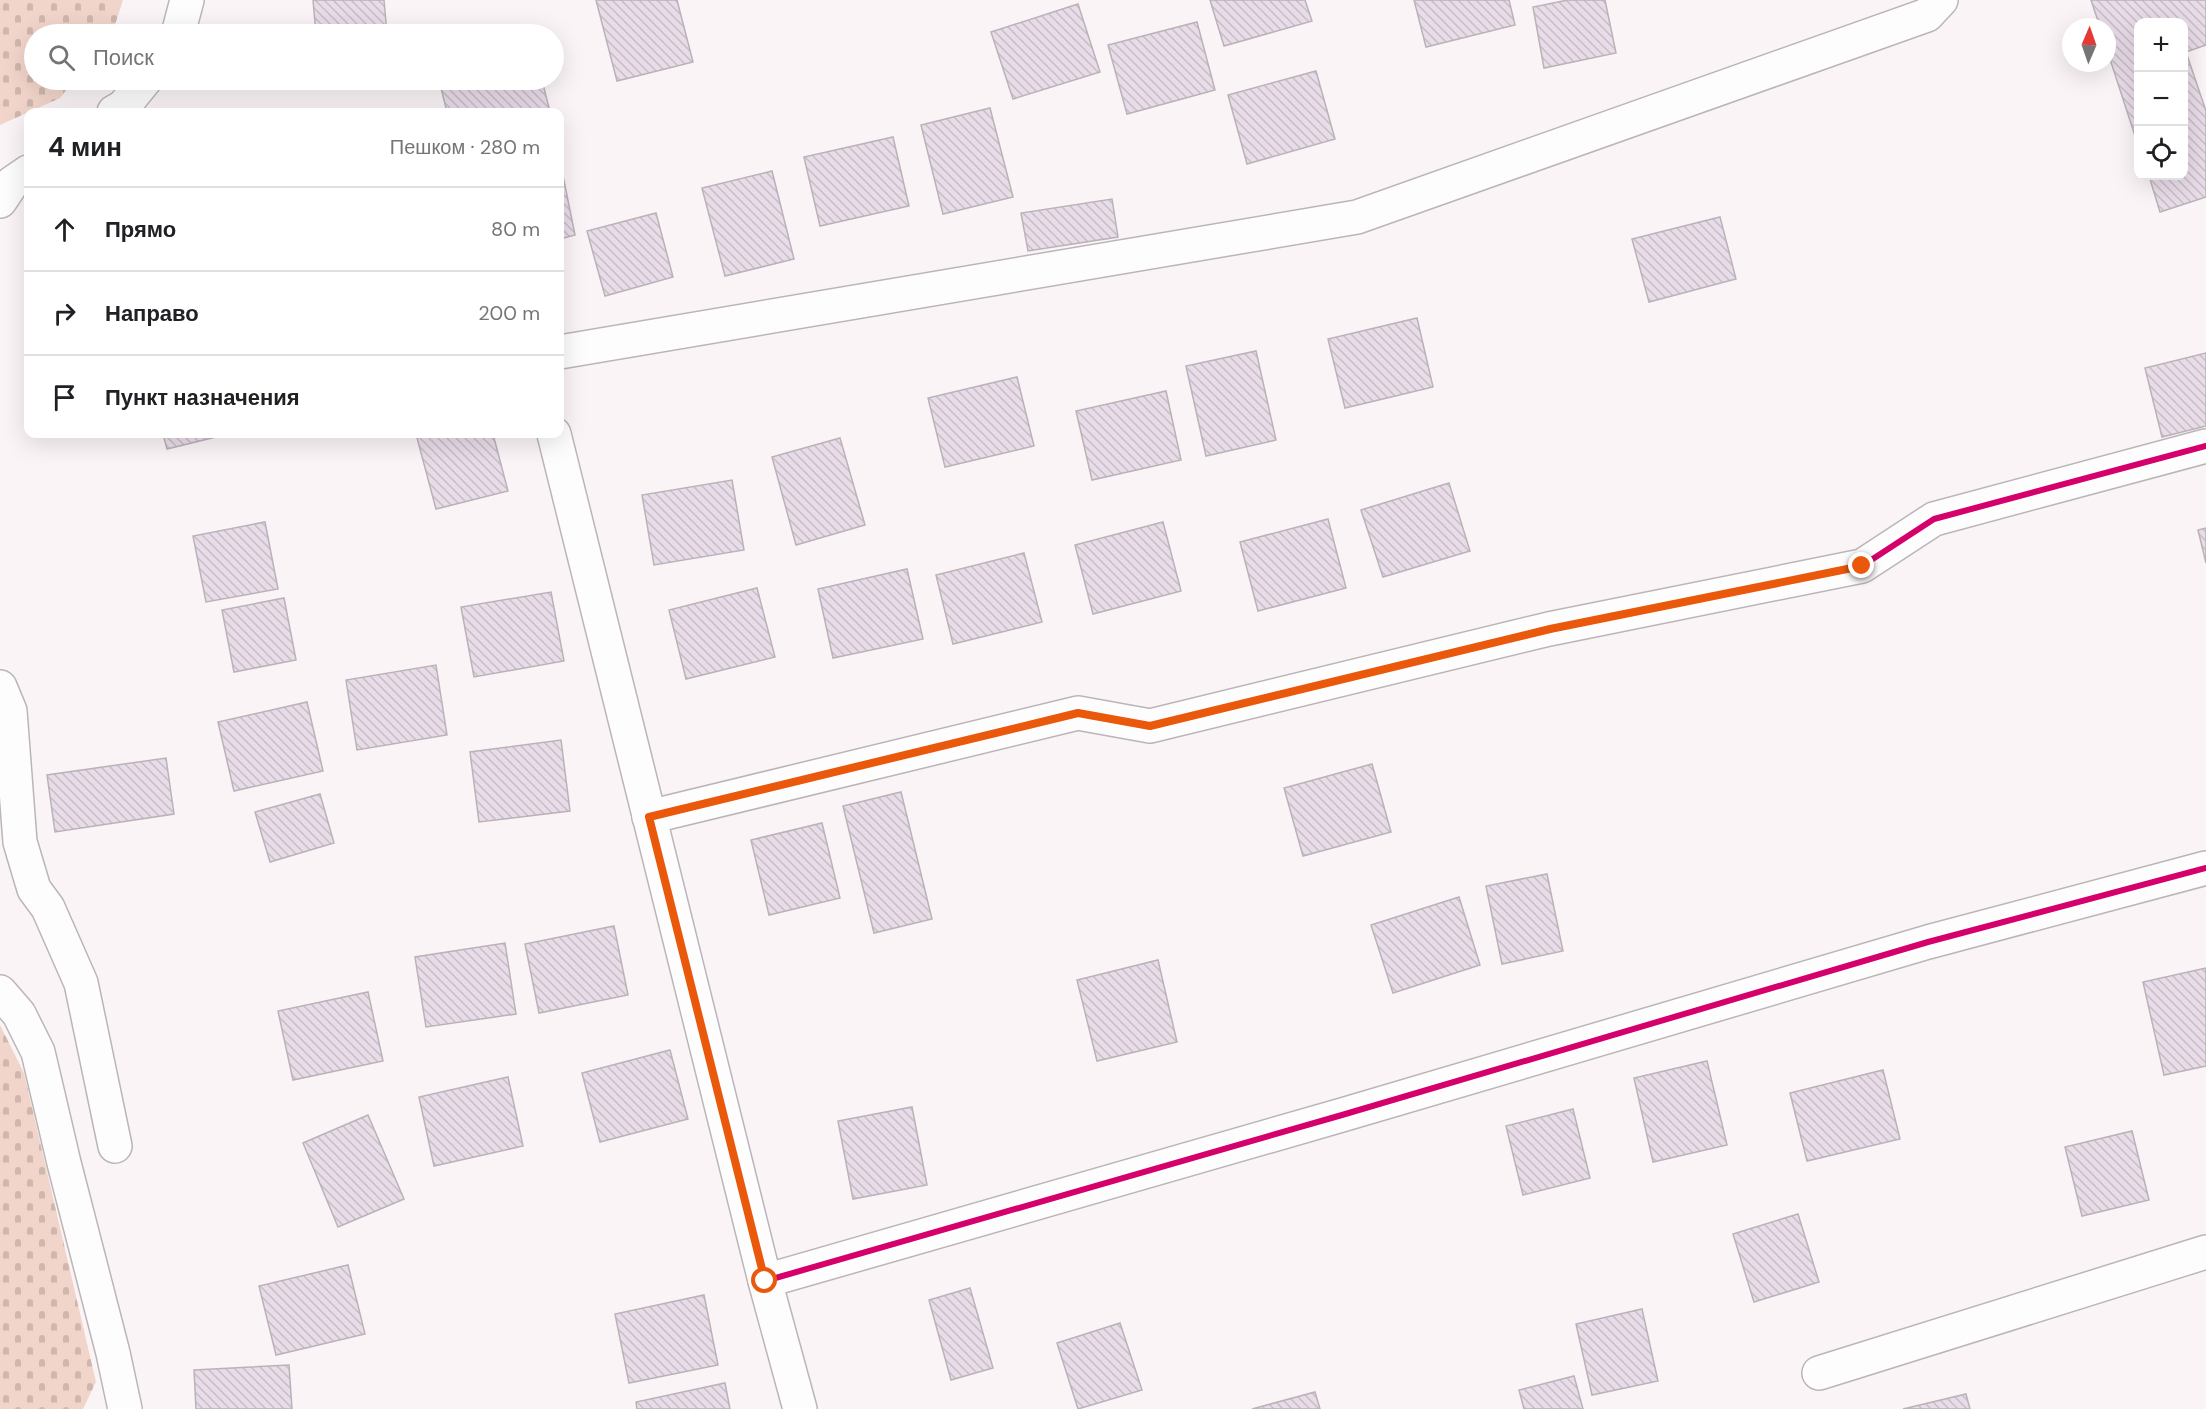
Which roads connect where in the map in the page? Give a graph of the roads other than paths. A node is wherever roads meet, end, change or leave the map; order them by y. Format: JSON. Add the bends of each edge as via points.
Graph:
{"nodes":[{"id":1,"x":187,"y":0,"type":"edge"},
{"id":2,"x":1941,"y":0,"type":"edge"},
{"id":3,"x":181,"y":24,"type":"edge"},
{"id":4,"x":137,"y":90,"type":"edge"},
{"id":5,"x":121,"y":108,"type":"edge"},
{"id":6,"x":24,"y":175,"type":"edge"},
{"id":7,"x":0,"y":201,"type":"edge"},
{"id":8,"x":564,"y":351,"type":"edge"},
{"id":9,"x":555,"y":438,"type":"edge"},
{"id":10,"x":2206,"y":446,"type":"edge"},
{"id":11,"x":0,"y":687,"type":"edge"},
{"id":12,"x":649,"y":817,"type":"junction"},
{"id":13,"x":2206,"y":868,"type":"edge"},
{"id":14,"x":0,"y":992,"type":"edge"},
{"id":15,"x":115,"y":1146,"type":"dead end"},
{"id":16,"x":2206,"y":1252,"type":"edge"},
{"id":17,"x":765,"y":1281,"type":"junction"},
{"id":18,"x":1819,"y":1373,"type":"dead end"},
{"id":19,"x":125,"y":1409,"type":"edge"},
{"id":20,"x":800,"y":1409,"type":"edge"}],
"edges":[{"from":1,"to":3,"type":"street"},
{"from":2,"to":8,"type":"street","via":[[1928,15],[1357,217]]},
{"from":4,"to":5,"type":"street"},
{"from":6,"to":7,"type":"street","via":[[12,183]]},
{"from":9,"to":12,"type":"street"},
{"from":10,"to":12,"type":"street","via":[[1934,519],[1862,566],[1550,629],[1150,726],[1078,713]]},
{"from":11,"to":15,"type":"street","via":[[9,711],[20,842],[34,889],[48,908],[81,983]]},
{"from":12,"to":17,"type":"street"},
{"from":13,"to":17,"type":"street","via":[[1916,945]]},
{"from":14,"to":19,"type":"street","via":[[19,1014],[38,1052]]},
{"from":16,"to":18,"type":"street"},
{"from":17,"to":20,"type":"street"}]}
